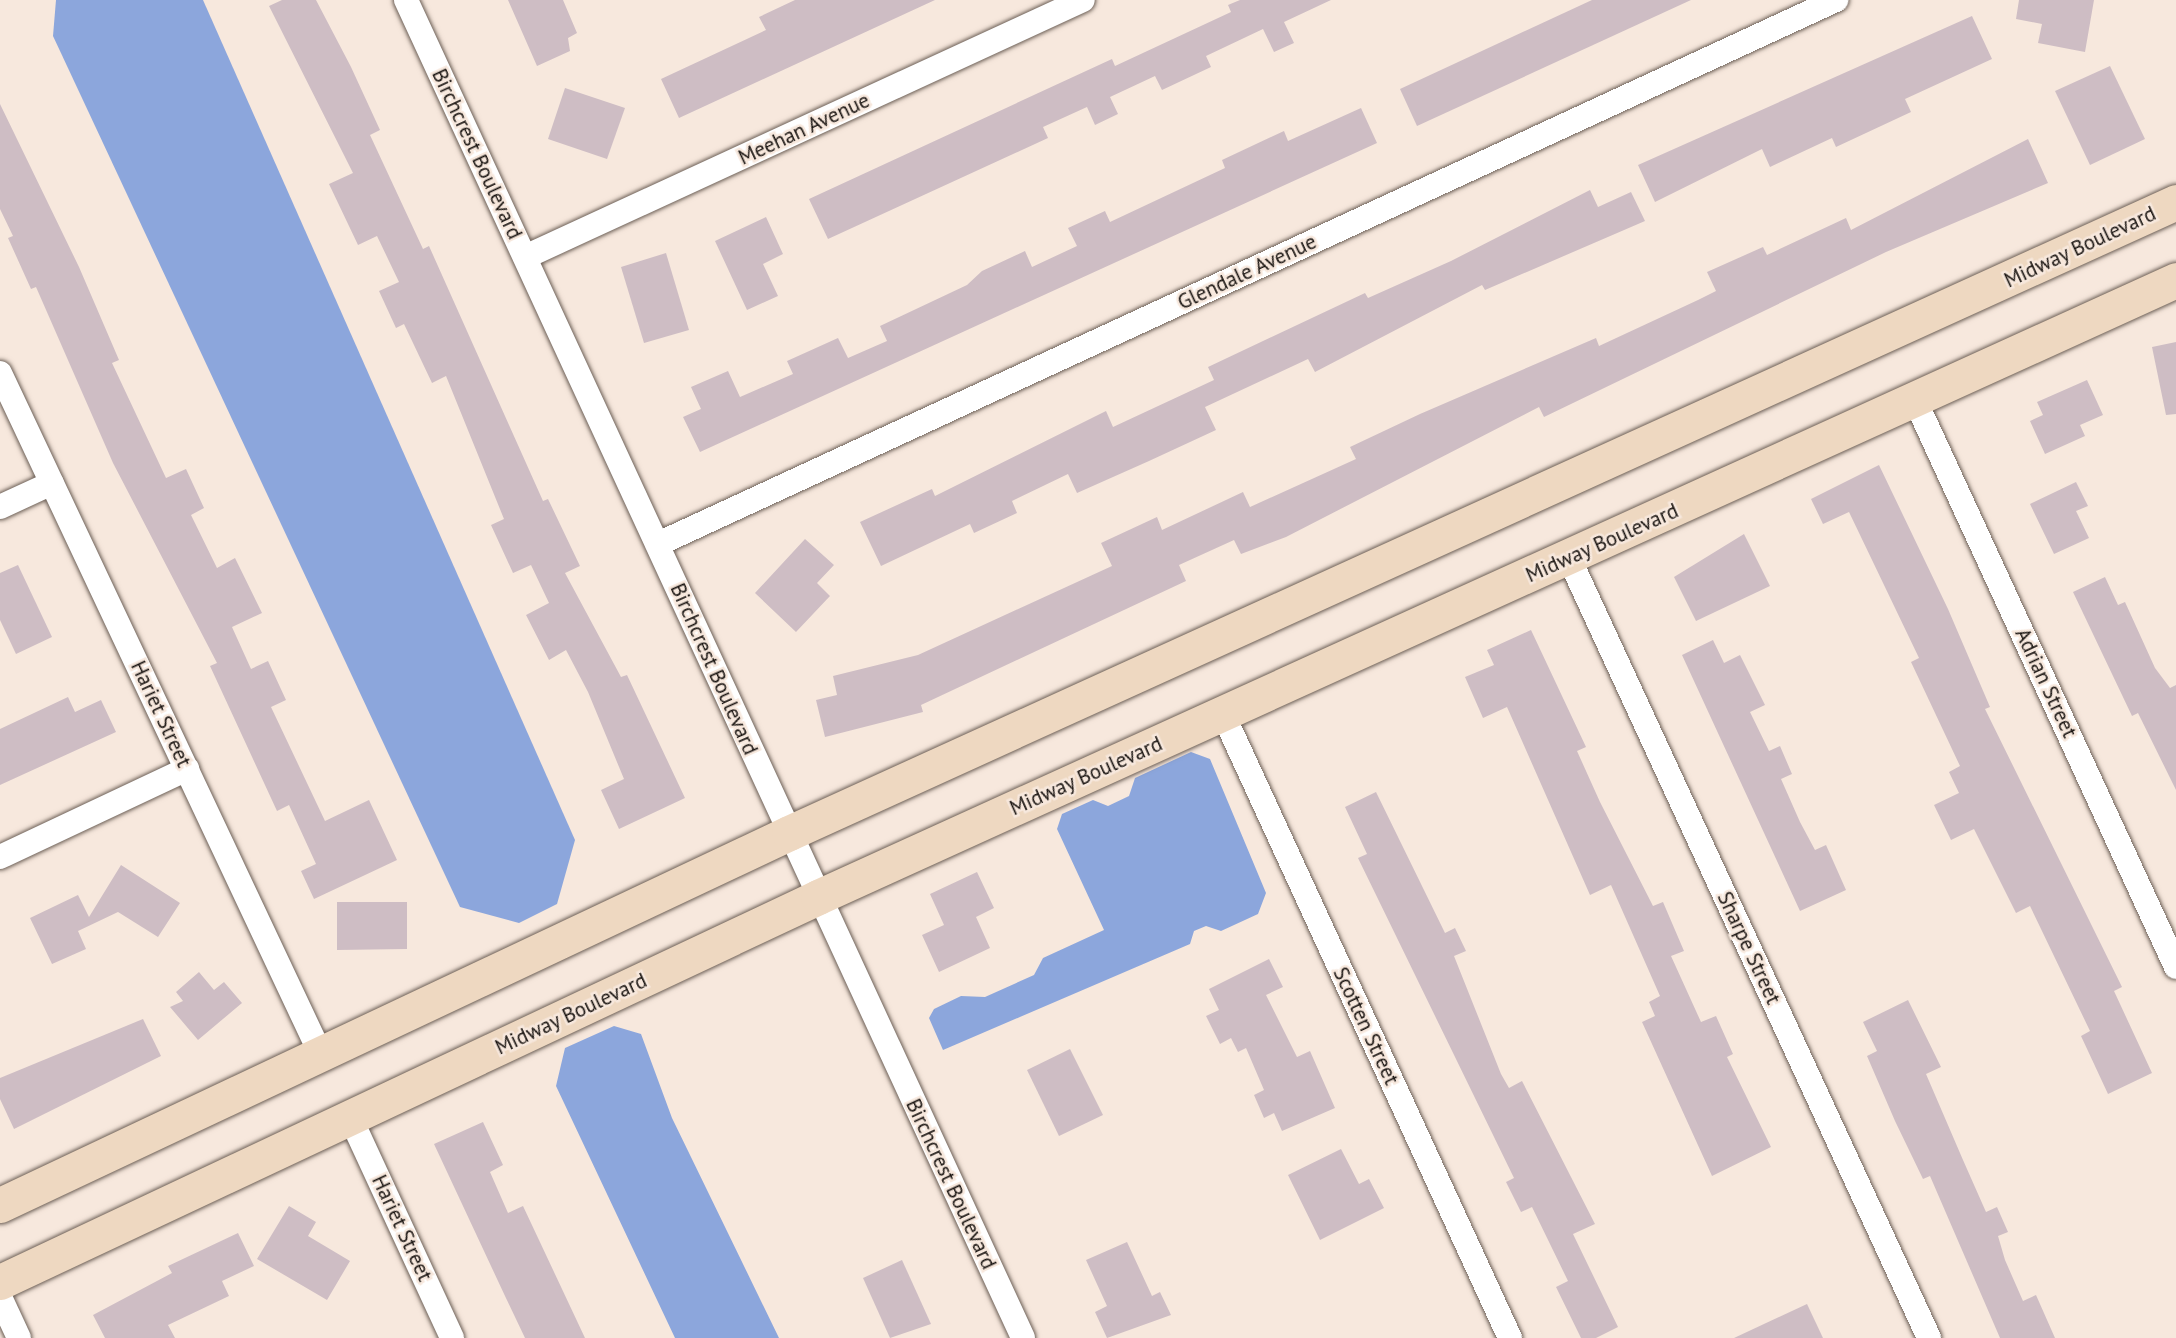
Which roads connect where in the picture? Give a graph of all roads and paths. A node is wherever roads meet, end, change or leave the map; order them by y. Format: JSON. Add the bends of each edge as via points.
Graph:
{"nodes":[{"id":1,"x":406,"y":0,"type":"edge"},
{"id":2,"x":1083,"y":0,"type":"edge"},
{"id":3,"x":1836,"y":0,"type":"edge"},
{"id":4,"x":2176,"y":202,"type":"edge"},
{"id":5,"x":525,"y":257,"type":"junction"},
{"id":6,"x":2176,"y":280,"type":"edge"},
{"id":7,"x":0,"y":373,"type":"edge"},
{"id":8,"x":1915,"y":400,"type":"junction"},
{"id":9,"x":52,"y":483,"type":"junction"},
{"id":10,"x":0,"y":507,"type":"edge"},
{"id":11,"x":658,"y":544,"type":"junction"},
{"id":12,"x":1570,"y":558,"type":"junction"},
{"id":13,"x":1223,"y":714,"type":"junction"},
{"id":14,"x":187,"y":769,"type":"junction"},
{"id":15,"x":789,"y":833,"type":"junction"},
{"id":16,"x":0,"y":857,"type":"edge"},
{"id":17,"x":818,"y":897,"type":"junction"},
{"id":18,"x":2176,"y":967,"type":"edge"},
{"id":19,"x":321,"y":1055,"type":"junction"},
{"id":20,"x":351,"y":1119,"type":"junction"},
{"id":21,"x":0,"y":1205,"type":"edge"},
{"id":22,"x":0,"y":1282,"type":"edge"},
{"id":23,"x":0,"y":1297,"type":"edge"},
{"id":24,"x":19,"y":1338,"type":"edge"},
{"id":25,"x":452,"y":1338,"type":"edge"},
{"id":26,"x":1023,"y":1338,"type":"edge"},
{"id":27,"x":1510,"y":1338,"type":"edge"},
{"id":28,"x":1929,"y":1338,"type":"edge"}],
"edges":[{"from":1,"to":5,"type":"street","name":"Birchcrest Boulevard"},
{"from":2,"to":5,"type":"street","name":"Meehan Avenue"},
{"from":3,"to":11,"type":"street","name":"Glendale Avenue"},
{"from":4,"to":15,"type":"street","name":"Midway Boulevard"},
{"from":5,"to":11,"type":"street","name":"Birchcrest Boulevard"},
{"from":6,"to":8,"type":"street","name":"Midway Boulevard"},
{"from":7,"to":9,"type":"street","name":"Hariet Street"},
{"from":8,"to":12,"type":"street","name":"Midway Boulevard"},
{"from":8,"to":18,"type":"street","name":"Adrian Street"},
{"from":9,"to":10,"type":"street"},
{"from":9,"to":14,"type":"street","name":"Hariet Street"},
{"from":11,"to":15,"type":"street","name":"Birchcrest Boulevard"},
{"from":12,"to":13,"type":"street","name":"Midway Boulevard"},
{"from":12,"to":28,"type":"street","name":"Sharpe Street"},
{"from":13,"to":17,"type":"street","name":"Midway Boulevard"},
{"from":13,"to":27,"type":"street","name":"Scotten Street"},
{"from":14,"to":16,"type":"street"},
{"from":14,"to":19,"type":"street","name":"Hariet Street"},
{"from":15,"to":17,"type":"street","name":"Birchcrest Boulevard"},
{"from":15,"to":19,"type":"street","name":"Midway Boulevard"},
{"from":17,"to":20,"type":"street","name":"Midway Boulevard"},
{"from":17,"to":26,"type":"street","name":"Birchcrest Boulevard"},
{"from":19,"to":21,"type":"street","name":"Midway Boulevard"},
{"from":20,"to":22,"type":"street","name":"Midway Boulevard"},
{"from":20,"to":25,"type":"street","name":"Hariet Street"},
{"from":23,"to":24,"type":"street"}]}
